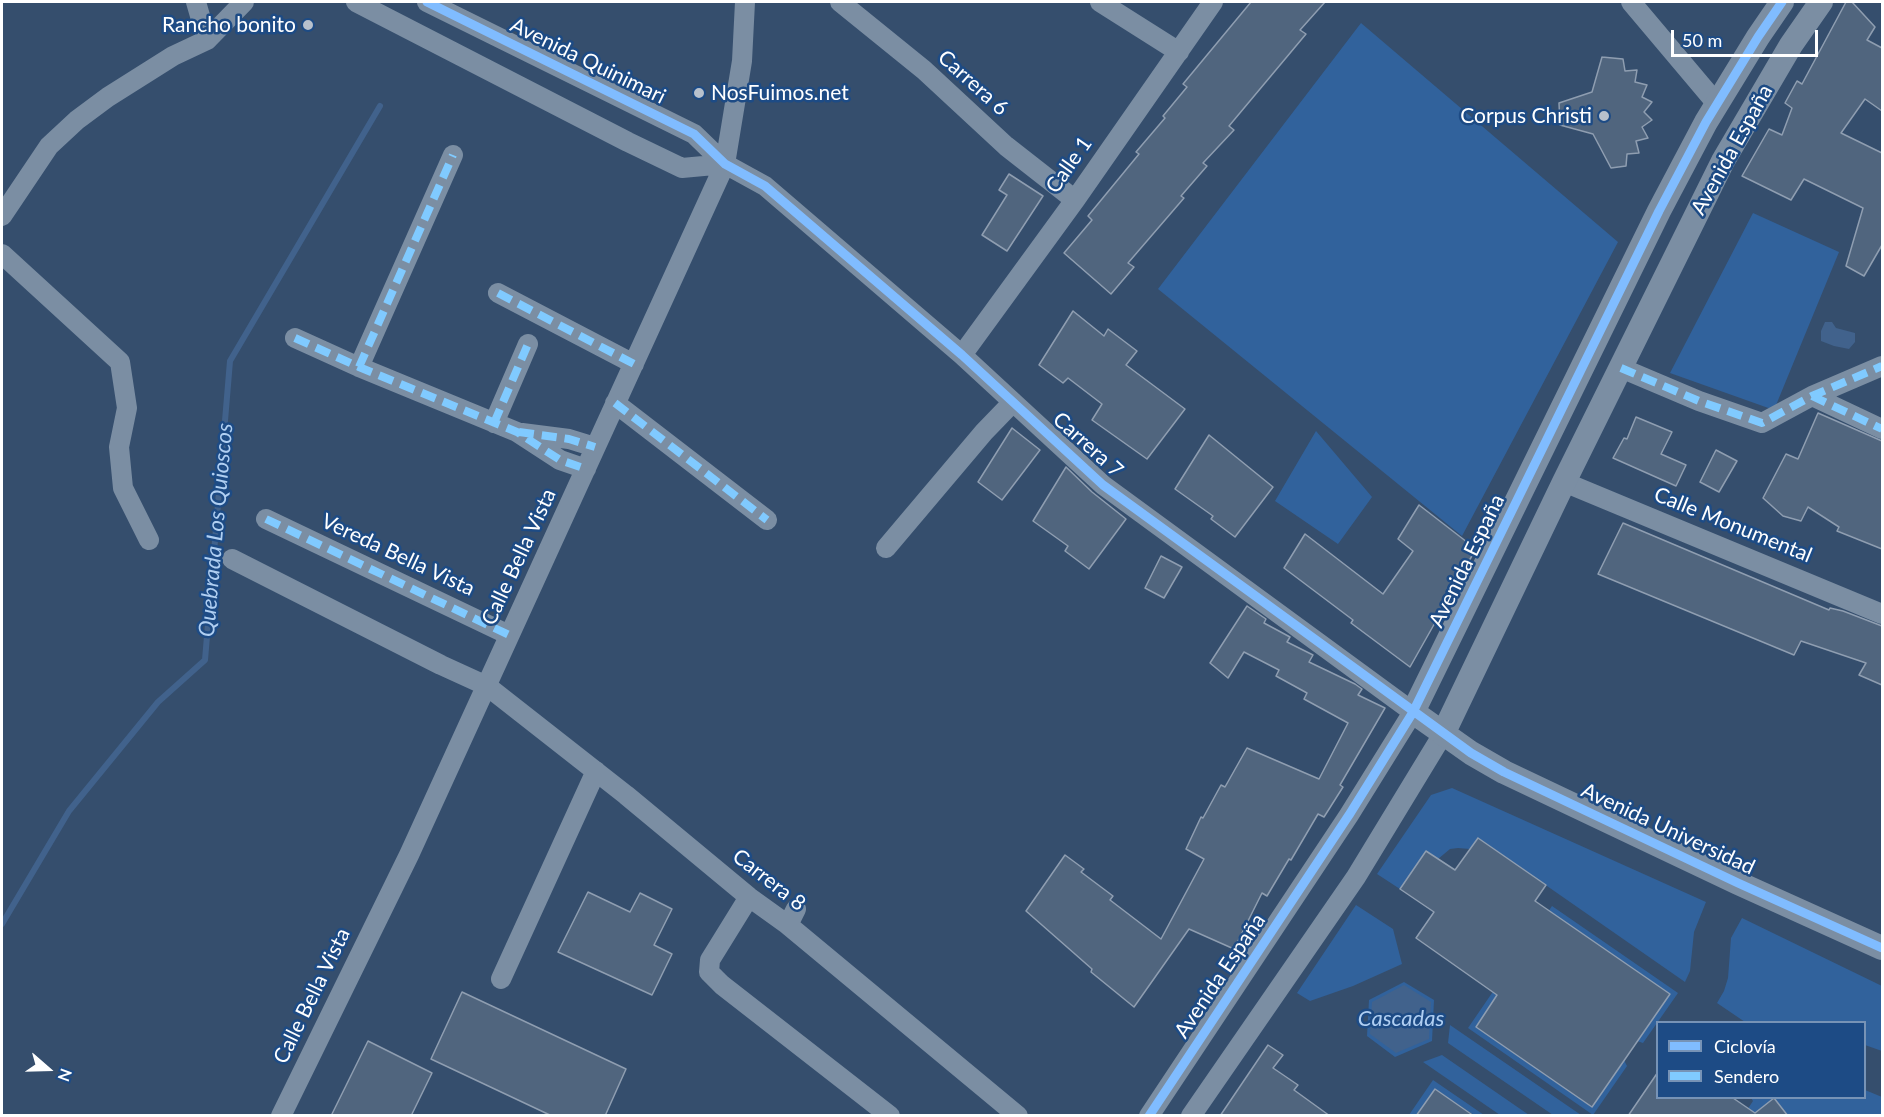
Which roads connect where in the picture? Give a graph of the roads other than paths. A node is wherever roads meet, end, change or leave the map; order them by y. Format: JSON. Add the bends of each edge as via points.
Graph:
{"nodes":[{"id":1,"x":196,"y":2,"type":"edge"},
{"id":2,"x":244,"y":2,"type":"edge"},
{"id":3,"x":356,"y":2,"type":"edge"},
{"id":4,"x":427,"y":2,"type":"edge"},
{"id":5,"x":745,"y":2,"type":"edge"},
{"id":6,"x":840,"y":2,"type":"edge"},
{"id":7,"x":1100,"y":2,"type":"edge"},
{"id":8,"x":1213,"y":2,"type":"edge"},
{"id":9,"x":1631,"y":2,"type":"edge"},
{"id":10,"x":1782,"y":2,"type":"edge"},
{"id":11,"x":1821,"y":2,"type":"edge"},
{"id":12,"x":207,"y":40,"type":"junction"},
{"id":13,"x":1179,"y":52,"type":"junction"},
{"id":14,"x":1717,"y":104,"type":"junction"},
{"id":15,"x":453,"y":155,"type":"dead end"},
{"id":16,"x":725,"y":164,"type":"junction"},
{"id":17,"x":1075,"y":200,"type":"junction"},
{"id":18,"x":2,"y":216,"type":"edge"},
{"id":19,"x":2,"y":254,"type":"edge"},
{"id":20,"x":498,"y":293,"type":"dead end"},
{"id":21,"x":295,"y":338,"type":"dead end"},
{"id":22,"x":528,"y":344,"type":"dead end"},
{"id":23,"x":962,"y":355,"type":"junction"},
{"id":24,"x":634,"y":364,"type":"junction"},
{"id":25,"x":1882,"y":366,"type":"edge"},
{"id":26,"x":359,"y":367,"type":"junction"},
{"id":27,"x":1621,"y":368,"type":"junction"},
{"id":28,"x":1812,"y":396,"type":"junction"},
{"id":29,"x":1013,"y":402,"type":"junction"},
{"id":30,"x":615,"y":403,"type":"junction"},
{"id":31,"x":494,"y":423,"type":"junction"},
{"id":32,"x":1882,"y":429,"type":"edge"},
{"id":33,"x":516,"y":432,"type":"junction"},
{"id":34,"x":595,"y":447,"type":"junction"},
{"id":35,"x":586,"y":469,"type":"junction"},
{"id":36,"x":1564,"y":482,"type":"junction"},
{"id":37,"x":266,"y":519,"type":"dead end"},
{"id":38,"x":767,"y":520,"type":"dead end"},
{"id":39,"x":149,"y":540,"type":"dead end"},
{"id":40,"x":886,"y":548,"type":"dead end"},
{"id":41,"x":232,"y":559,"type":"dead end"},
{"id":42,"x":1882,"y":614,"type":"edge"},
{"id":43,"x":509,"y":635,"type":"junction"},
{"id":44,"x":487,"y":686,"type":"junction"},
{"id":45,"x":1413,"y":712,"type":"junction"},
{"id":46,"x":1443,"y":734,"type":"junction"},
{"id":47,"x":596,"y":771,"type":"junction"},
{"id":48,"x":750,"y":897,"type":"junction"},
{"id":49,"x":1882,"y":948,"type":"edge"},
{"id":50,"x":501,"y":979,"type":"dead end"},
{"id":51,"x":281,"y":1116,"type":"edge"},
{"id":52,"x":890,"y":1116,"type":"edge"},
{"id":53,"x":1018,"y":1116,"type":"edge"},
{"id":54,"x":1149,"y":1116,"type":"edge"},
{"id":55,"x":1191,"y":1116,"type":"edge"}],
"edges":[{"from":1,"to":12,"type":"street"},
{"from":2,"to":12,"type":"street"},
{"from":3,"to":16,"type":"street","via":[[682,168]]},
{"from":4,"to":16,"type":"street","name":"Avenida Quinimari","via":[[694,134]]},
{"from":5,"to":16,"type":"street","name":"Calle Bella Vista","via":[[742,61]]},
{"from":6,"to":17,"type":"street","name":"Carrera 6","via":[[924,70],[1006,146]]},
{"from":7,"to":13,"type":"street"},
{"from":8,"to":13,"type":"street","name":"Calle 1"},
{"from":9,"to":14,"type":"street"},
{"from":10,"to":14,"type":"street","name":"Avenida España"},
{"from":11,"to":27,"type":"street","name":"Avenida España","via":[[1723,161]]},
{"from":12,"to":18,"type":"street","via":[[164,62],[78,120],[50,146]]},
{"from":13,"to":17,"type":"street","name":"Calle 1"},
{"from":14,"to":45,"type":"street","name":"Avenida España","via":[[1653,222]]},
{"from":15,"to":26,"type":"street"},
{"from":16,"to":23,"type":"street","name":"Carrera 7","via":[[765,186]]},
{"from":16,"to":24,"type":"street","name":"Calle Bella Vista"},
{"from":17,"to":23,"type":"street","name":"Calle 1"},
{"from":19,"to":39,"type":"street","via":[[120,362],[127,408],[119,447],[123,488]]},
{"from":20,"to":24,"type":"street"},
{"from":21,"to":26,"type":"street"},
{"from":22,"to":31,"type":"street"},
{"from":23,"to":29,"type":"street","name":"Carrera 7"},
{"from":24,"to":30,"type":"street","name":"Calle Bella Vista"},
{"from":25,"to":28,"type":"street"},
{"from":26,"to":31,"type":"street"},
{"from":27,"to":28,"type":"street","via":[[1762,423]]},
{"from":27,"to":36,"type":"street","name":"Avenida España"},
{"from":28,"to":32,"type":"street"},
{"from":29,"to":40,"type":"street"},
{"from":29,"to":45,"type":"street","name":"Carrera 7","via":[[1103,485]]},
{"from":30,"to":34,"type":"street","name":"Calle Bella Vista"},
{"from":30,"to":38,"type":"street"},
{"from":31,"to":33,"type":"street"},
{"from":33,"to":34,"type":"street","via":[[569,438]]},
{"from":33,"to":35,"type":"street","via":[[560,460]]},
{"from":34,"to":35,"type":"street","name":"Calle Bella Vista"},
{"from":35,"to":43,"type":"street","name":"Calle Bella Vista"},
{"from":36,"to":42,"type":"street","name":"Calle Monumental"},
{"from":36,"to":46,"type":"street","name":"Avenida España"},
{"from":37,"to":43,"type":"street","name":"Vereda Bella Vista"},
{"from":41,"to":44,"type":"street","name":"Carrera 8"},
{"from":43,"to":44,"type":"street","name":"Calle Bella Vista"},
{"from":44,"to":47,"type":"street","name":"Carrera 8"},
{"from":44,"to":51,"type":"street","name":"Calle Bella Vista"},
{"from":45,"to":46,"type":"street","name":"Carrera 7"},
{"from":45,"to":54,"type":"street","name":"Avenida España"},
{"from":46,"to":49,"type":"street","name":"Avenida Universidad","via":[[1504,772]]},
{"from":46,"to":55,"type":"street","name":"Avenida España","via":[[1356,877]]},
{"from":47,"to":48,"type":"street","name":"Carrera 8"},
{"from":47,"to":50,"type":"street"},
{"from":48,"to":52,"type":"street","via":[[710,960],[709,972]]},
{"from":48,"to":53,"type":"street","name":"Carrera 8","via":[[792,917]]}]}
